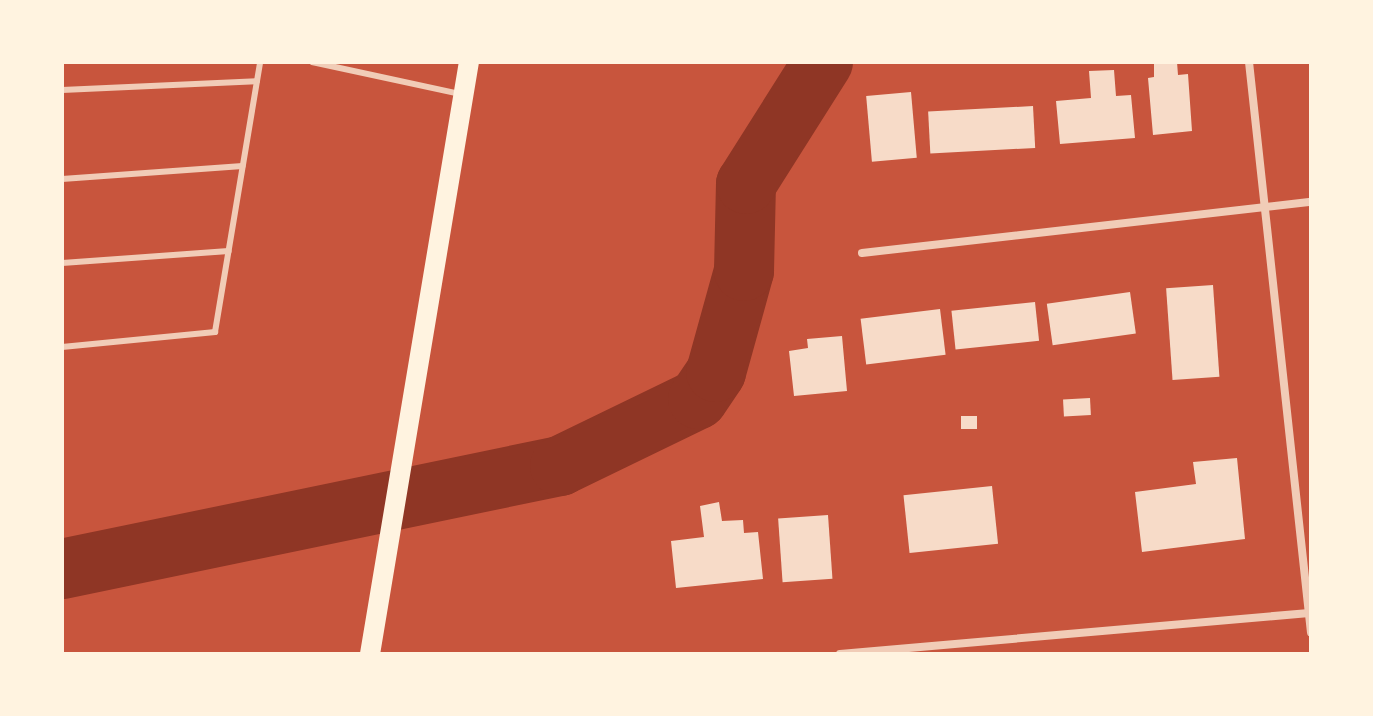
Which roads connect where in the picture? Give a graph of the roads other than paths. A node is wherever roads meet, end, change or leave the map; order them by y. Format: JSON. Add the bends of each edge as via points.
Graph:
{"nodes":[{"id":1,"x":260,"y":62,"type":"edge"},
{"id":2,"x":312,"y":62,"type":"edge"},
{"id":3,"x":469,"y":62,"type":"edge"},
{"id":4,"x":1249,"y":62,"type":"edge"},
{"id":5,"x":257,"y":81,"type":"junction"},
{"id":6,"x":62,"y":90,"type":"edge"},
{"id":7,"x":463,"y":94,"type":"junction"},
{"id":8,"x":243,"y":166,"type":"junction"},
{"id":9,"x":62,"y":179,"type":"edge"},
{"id":10,"x":1311,"y":202,"type":"edge"},
{"id":11,"x":1261,"y":206,"type":"junction"},
{"id":12,"x":229,"y":251,"type":"junction"},
{"id":13,"x":862,"y":253,"type":"dead end"},
{"id":14,"x":62,"y":263,"type":"edge"},
{"id":15,"x":62,"y":347,"type":"edge"},
{"id":16,"x":1309,"y":613,"type":"junction"},
{"id":17,"x":1311,"y":633,"type":"edge"},
{"id":18,"x":370,"y":654,"type":"edge"},
{"id":19,"x":840,"y":654,"type":"edge"}],
"edges":[{"from":1,"to":5,"type":"lane"},
{"from":2,"to":7,"type":"lane"},
{"from":3,"to":7,"type":"main road"},
{"from":4,"to":11,"type":"street"},
{"from":5,"to":6,"type":"lane"},
{"from":5,"to":8,"type":"lane"},
{"from":7,"to":18,"type":"main road"},
{"from":8,"to":9,"type":"lane"},
{"from":8,"to":12,"type":"lane"},
{"from":10,"to":11,"type":"street"},
{"from":11,"to":13,"type":"street"},
{"from":11,"to":16,"type":"street"},
{"from":12,"to":14,"type":"lane"},
{"from":12,"to":15,"type":"lane","via":[[215,332]]},
{"from":16,"to":17,"type":"street"},
{"from":16,"to":19,"type":"street"}]}
